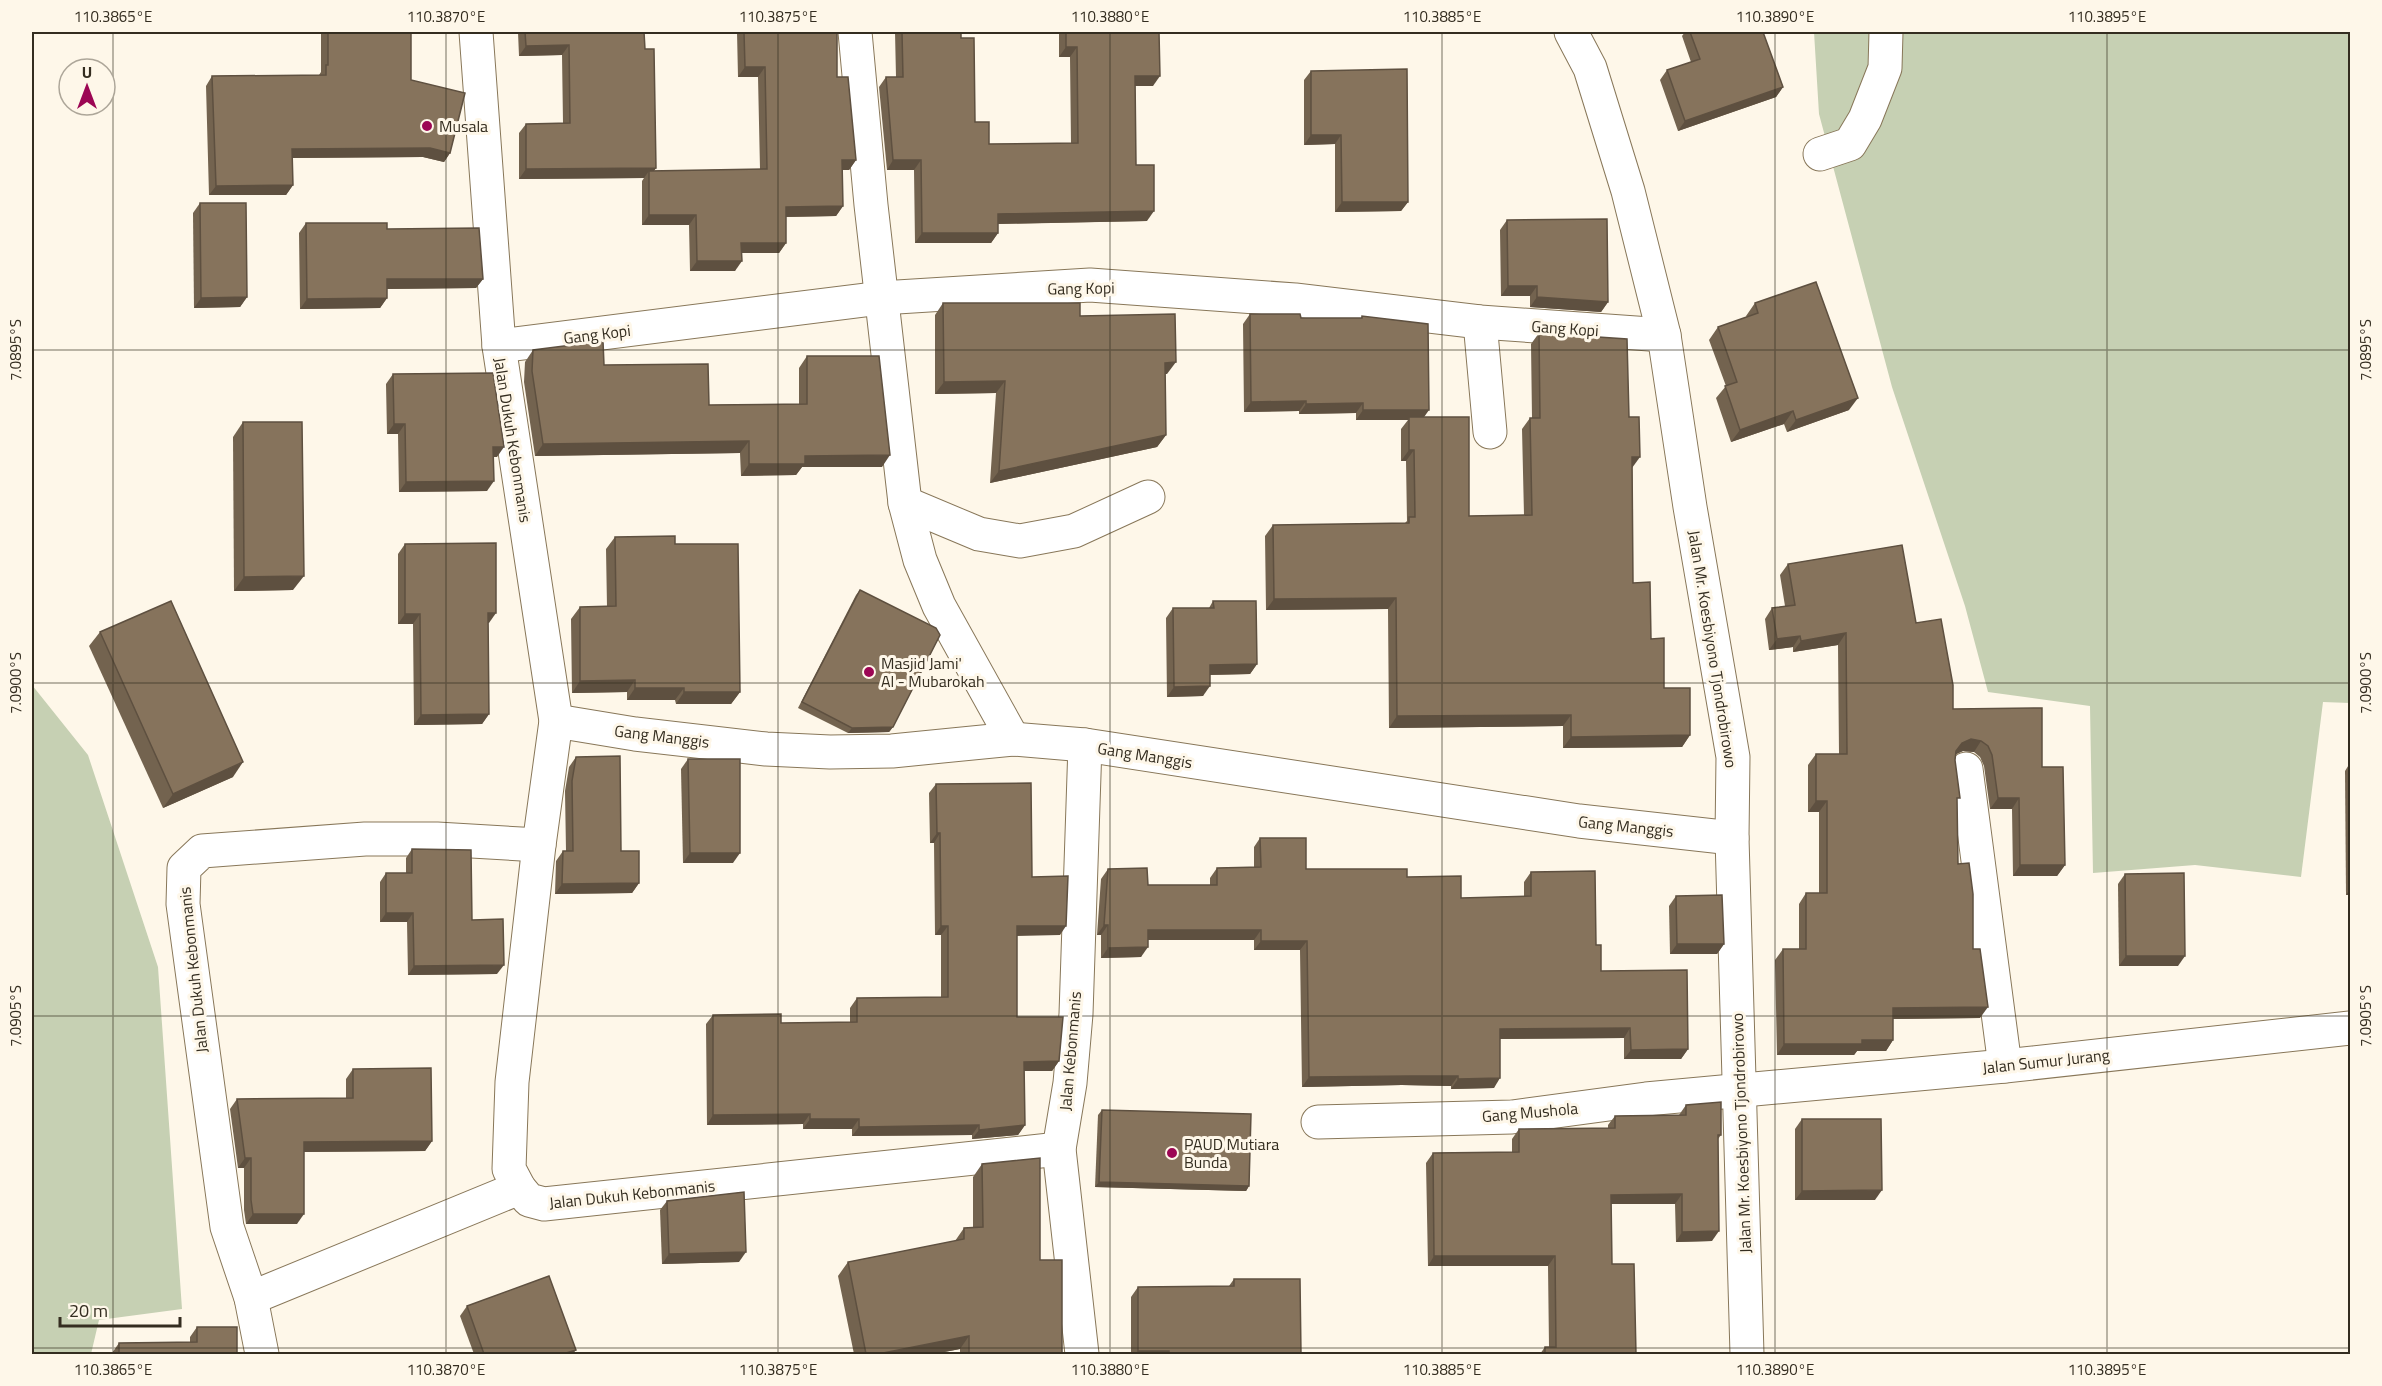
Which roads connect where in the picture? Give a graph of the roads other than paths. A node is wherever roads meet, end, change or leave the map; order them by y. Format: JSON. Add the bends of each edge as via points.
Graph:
{"nodes":[{"id":1,"x":476,"y":32,"type":"edge"},
{"id":2,"x":855,"y":32,"type":"edge"},
{"id":3,"x":1571,"y":32,"type":"edge"},
{"id":4,"x":1886,"y":32,"type":"edge"},
{"id":5,"x":1820,"y":154,"type":"dead end"},
{"id":6,"x":881,"y":298,"type":"junction"},
{"id":7,"x":1480,"y":322,"type":"junction"},
{"id":8,"x":1664,"y":335,"type":"junction"},
{"id":9,"x":499,"y":346,"type":"junction"},
{"id":10,"x":1490,"y":432,"type":"dead end"},
{"id":11,"x":1148,"y":497,"type":"dead end"},
{"id":12,"x":905,"y":503,"type":"junction"},
{"id":13,"x":556,"y":721,"type":"junction"},
{"id":14,"x":1013,"y":739,"type":"junction"},
{"id":15,"x":1085,"y":746,"type":"junction"},
{"id":16,"x":1966,"y":769,"type":"dead end"},
{"id":17,"x":1732,"y":838,"type":"junction"},
{"id":18,"x":539,"y":845,"type":"junction"},
{"id":19,"x":2350,"y":1028,"type":"edge"},
{"id":20,"x":2004,"y":1066,"type":"junction"},
{"id":21,"x":1741,"y":1090,"type":"junction"},
{"id":22,"x":1318,"y":1122,"type":"dead end"},
{"id":23,"x":1059,"y":1149,"type":"junction"},
{"id":24,"x":519,"y":1188,"type":"junction"},
{"id":25,"x":251,"y":1298,"type":"junction"},
{"id":26,"x":262,"y":1354,"type":"edge"},
{"id":27,"x":1082,"y":1354,"type":"edge"},
{"id":28,"x":1747,"y":1354,"type":"edge"}],
"edges":[{"from":1,"to":9,"type":"street","name":"Jalan Dukuh Kebonmanis"},
{"from":2,"to":6,"type":"street"},
{"from":3,"to":8,"type":"street","name":"Jalan Mr. Koesbiyono Tjondrobirowo","via":[[1590,68],[1628,191]]},
{"from":4,"to":5,"type":"street","via":[[1885,68],[1865,119],[1850,144]]},
{"from":6,"to":7,"type":"street","name":"Gang Kopi","via":[[1090,285],[1296,300]]},
{"from":6,"to":9,"type":"street","name":"Gang Kopi"},
{"from":6,"to":12,"type":"street"},
{"from":7,"to":8,"type":"street","name":"Gang Kopi"},
{"from":7,"to":10,"type":"street"},
{"from":8,"to":17,"type":"street","name":"Jalan Mr. Koesbiyono Tjondrobirowo","via":[[1733,758]]},
{"from":9,"to":13,"type":"street","name":"Jalan Dukuh Kebonmanis"},
{"from":11,"to":12,"type":"street","via":[[1074,531],[1020,541],[979,534]]},
{"from":12,"to":14,"type":"street","via":[[920,560],[939,606]]},
{"from":13,"to":14,"type":"street","name":"Gang Manggis","via":[[766,749],[830,752],[892,751]]},
{"from":13,"to":18,"type":"street","name":"Jalan Dukuh Kebonmanis"},
{"from":14,"to":15,"type":"street","name":"Gang Manggis"},
{"from":15,"to":17,"type":"street","name":"Gang Manggis","via":[[1579,821]]},
{"from":15,"to":23,"type":"street","name":"Jalan Kebonmanis","via":[[1076,1014]]},
{"from":16,"to":20,"type":"street"},
{"from":17,"to":21,"type":"street","name":"Jalan Mr. Koesbiyono Tjondrobirowo"},
{"from":18,"to":24,"type":"street","name":"Jalan Dukuh Kebonmanis","via":[[512,1082],[509,1168]]},
{"from":18,"to":25,"type":"street","name":"Jalan Dukuh Kebonmanis","via":[[364,839],[202,851],[184,868],[183,904],[227,1227]]},
{"from":19,"to":20,"type":"street","name":"Jalan Sumur Jurang"},
{"from":20,"to":21,"type":"street","name":"Jalan Sumur Jurang"},
{"from":21,"to":22,"type":"street","name":"Gang Mushola","via":[[1512,1117]]},
{"from":21,"to":28,"type":"street","name":"Jalan Mr. Koesbiyono Tjondrobirowo"},
{"from":23,"to":24,"type":"street","name":"Jalan Dukuh Kebonmanis","via":[[544,1204],[529,1200]]},
{"from":23,"to":27,"type":"street","name":"Jalan Kebonmanis"},
{"from":24,"to":25,"type":"street"},
{"from":25,"to":26,"type":"street","name":"Jalan Dukuh Kebonmanis"}]}
